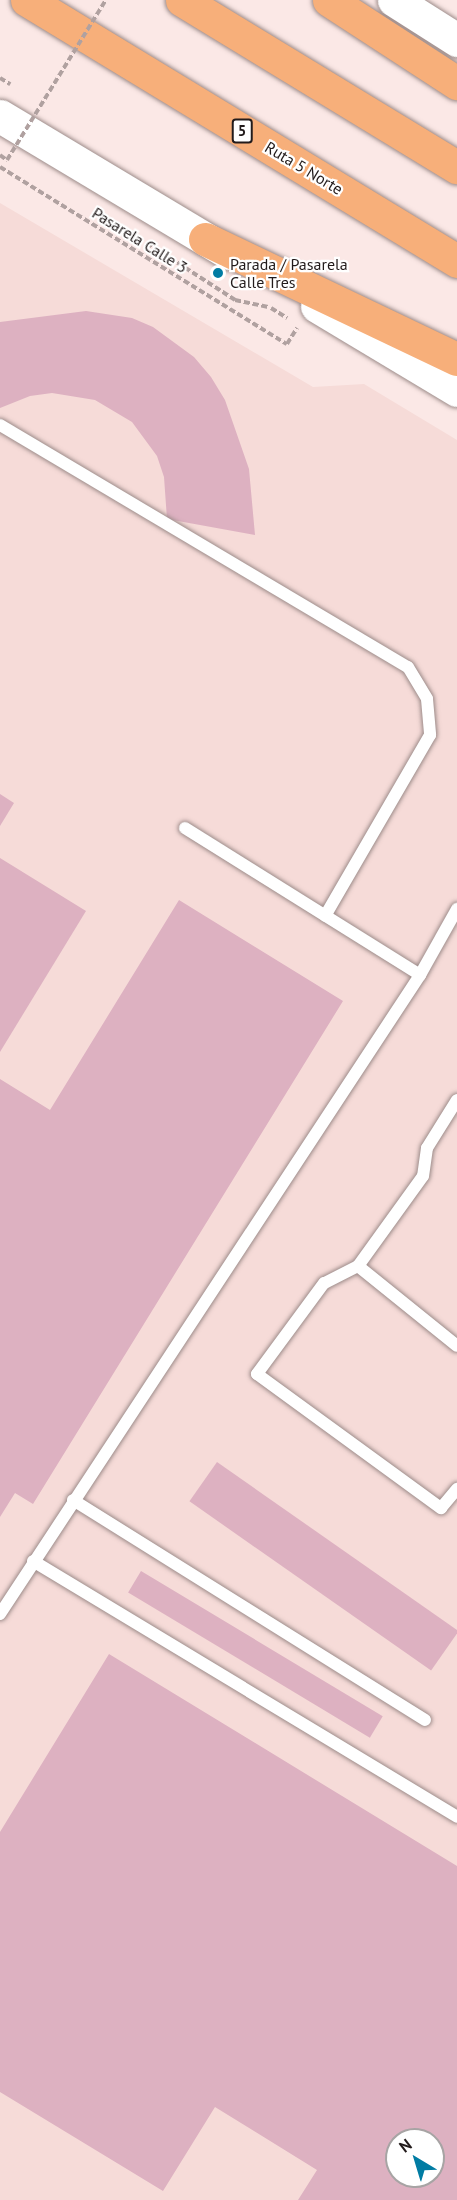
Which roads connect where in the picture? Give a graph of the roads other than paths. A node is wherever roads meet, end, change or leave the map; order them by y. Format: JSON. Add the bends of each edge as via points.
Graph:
{"nodes":[{"id":1,"x":27,"y":0,"type":"edge"},
{"id":2,"x":182,"y":0,"type":"edge"},
{"id":3,"x":329,"y":0,"type":"edge"},
{"id":4,"x":394,"y":0,"type":"edge"},
{"id":5,"x":457,"y":40,"type":"edge"},
{"id":6,"x":457,"y":83,"type":"edge"},
{"id":7,"x":0,"y":116,"type":"edge"},
{"id":8,"x":457,"y":166,"type":"edge"},
{"id":9,"x":206,"y":239,"type":"junction"},
{"id":10,"x":457,"y":261,"type":"edge"},
{"id":11,"x":457,"y":359,"type":"edge"},
{"id":12,"x":457,"y":390,"type":"edge"},
{"id":13,"x":0,"y":425,"type":"edge"},
{"id":14,"x":185,"y":828,"type":"dead end"},
{"id":15,"x":457,"y":909,"type":"edge"},
{"id":16,"x":325,"y":916,"type":"junction"},
{"id":17,"x":420,"y":975,"type":"junction"},
{"id":18,"x":457,"y":1100,"type":"edge"},
{"id":19,"x":452,"y":1118,"type":"edge"},
{"id":20,"x":358,"y":1266,"type":"junction"},
{"id":21,"x":457,"y":1346,"type":"edge"},
{"id":22,"x":457,"y":1488,"type":"edge"},
{"id":23,"x":73,"y":1500,"type":"junction"},
{"id":24,"x":33,"y":1561,"type":"junction"},
{"id":25,"x":0,"y":1614,"type":"edge"},
{"id":26,"x":425,"y":1720,"type":"dead end"},
{"id":27,"x":457,"y":1801,"type":"edge"},
{"id":28,"x":454,"y":1815,"type":"edge"}],
"edges":[{"from":1,"to":10,"type":"highway","name":"Ruta 5 Norte","number":"5"},
{"from":2,"to":8,"type":"highway"},
{"from":3,"to":6,"type":"highway"},
{"from":4,"to":5,"type":"main road"},
{"from":7,"to":9,"type":"main road"},
{"from":9,"to":11,"type":"highway"},
{"from":9,"to":12,"type":"main road"},
{"from":13,"to":16,"type":"lane","via":[[408,667],[427,699],[430,735]]},
{"from":14,"to":16,"type":"lane"},
{"from":15,"to":17,"type":"lane"},
{"from":16,"to":17,"type":"lane"},
{"from":17,"to":23,"type":"lane"},
{"from":18,"to":19,"type":"lane"},
{"from":19,"to":20,"type":"lane","via":[[427,1148],[423,1176]]},
{"from":20,"to":21,"type":"lane"},
{"from":20,"to":22,"type":"lane","via":[[324,1283],[257,1374],[441,1508]]},
{"from":23,"to":24,"type":"lane"},
{"from":23,"to":26,"type":"lane"},
{"from":24,"to":25,"type":"lane"},
{"from":24,"to":28,"type":"lane"},
{"from":27,"to":28,"type":"lane"}]}
